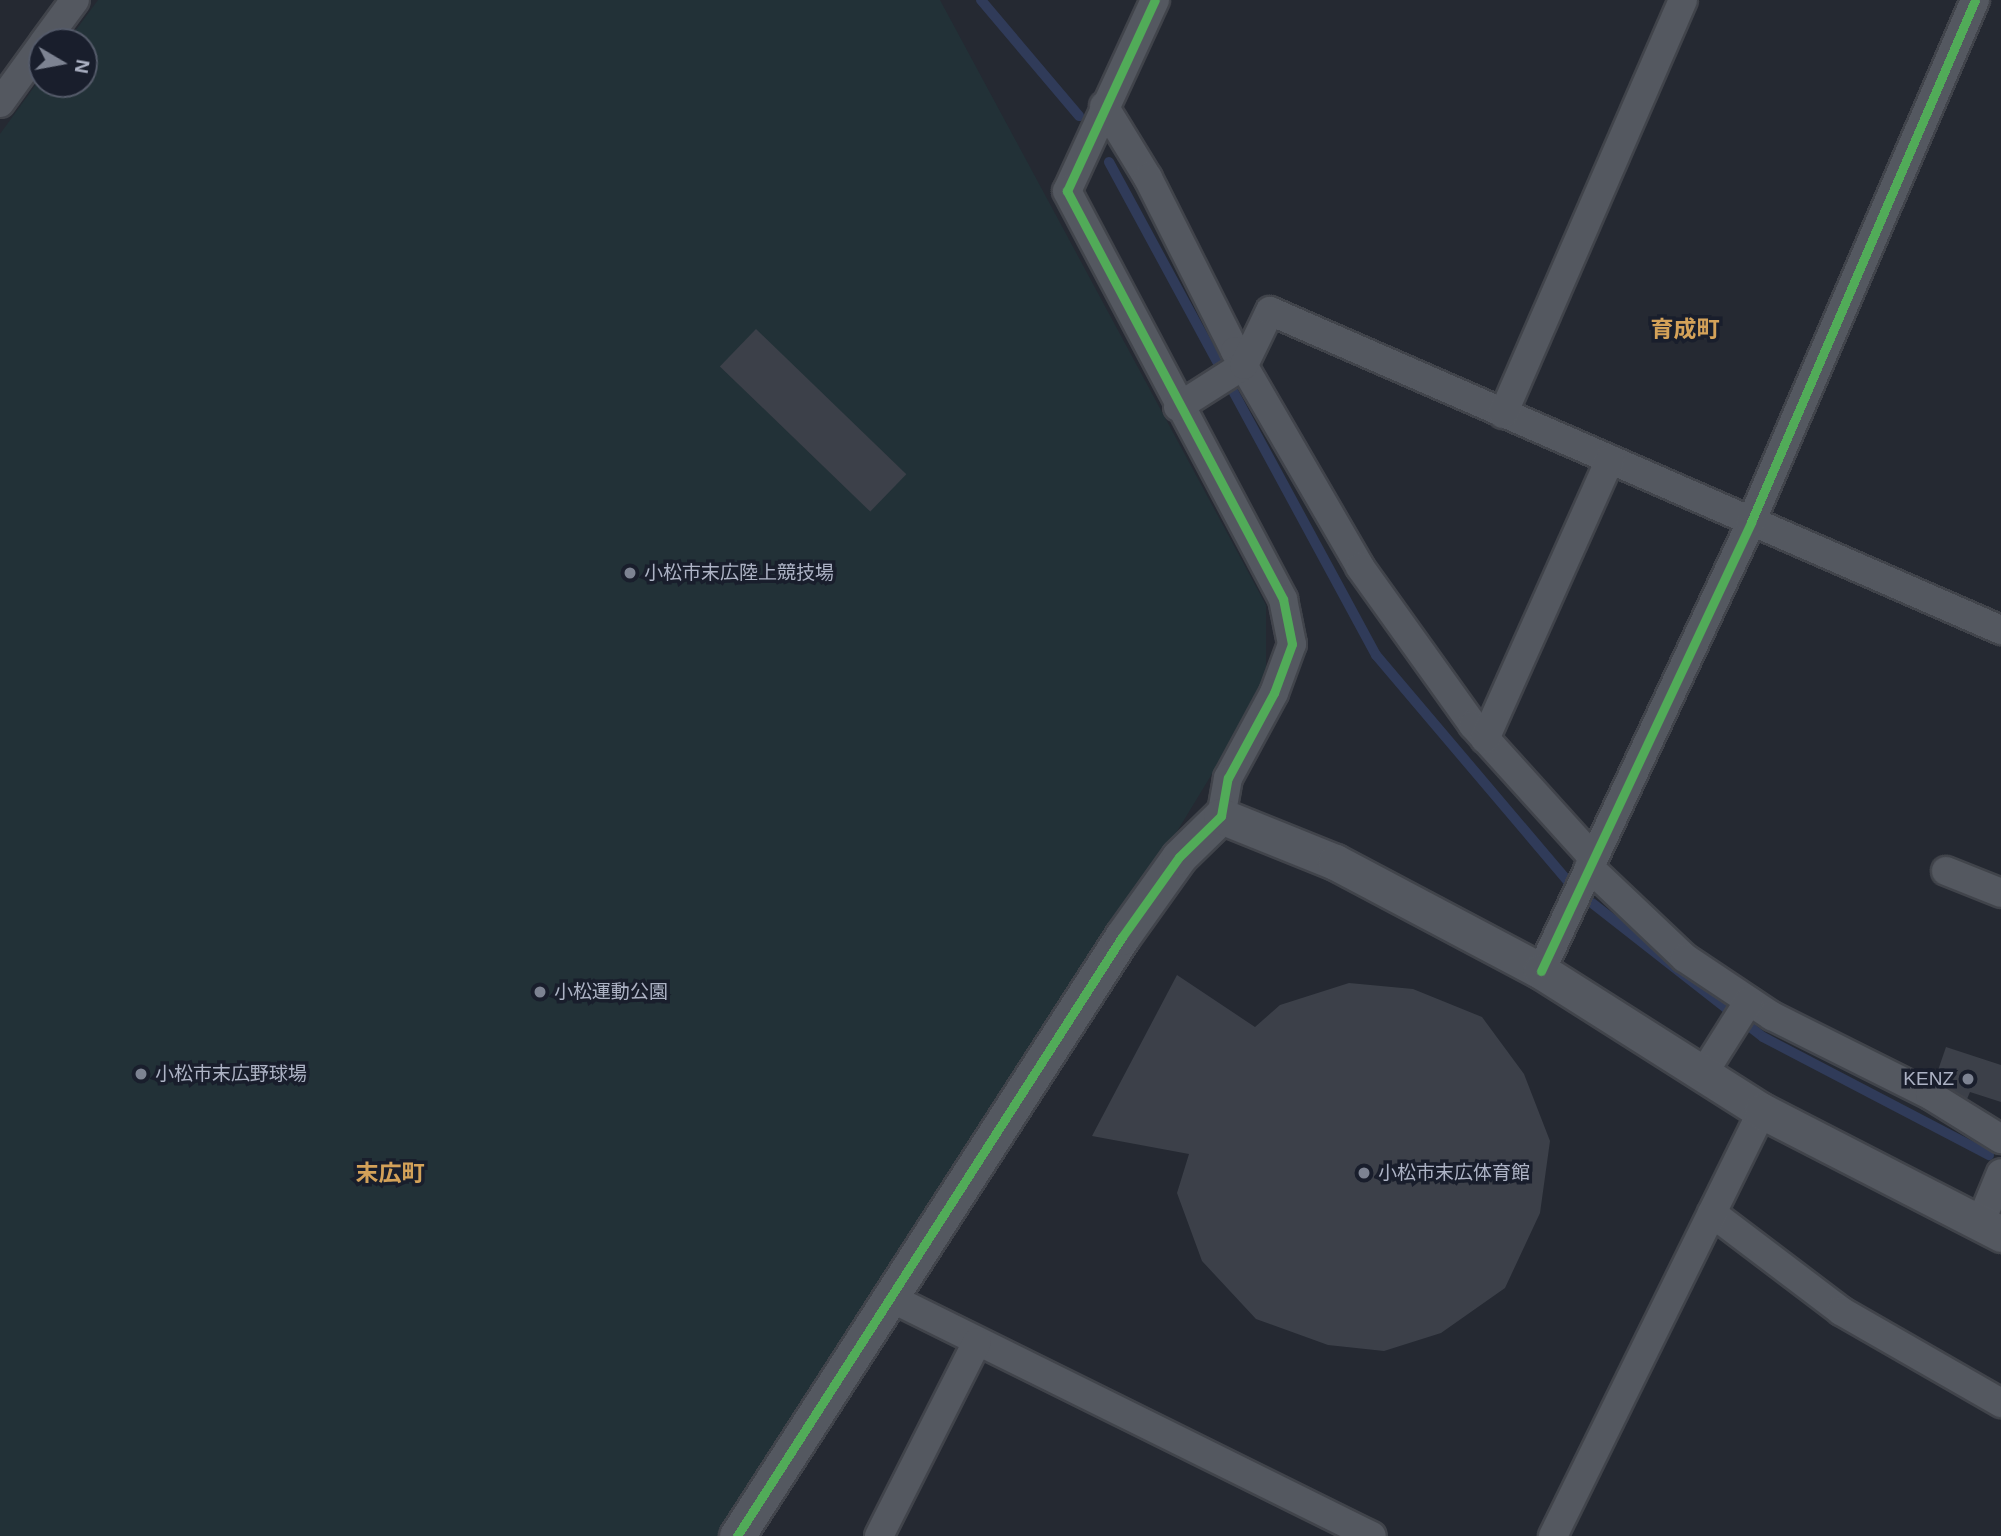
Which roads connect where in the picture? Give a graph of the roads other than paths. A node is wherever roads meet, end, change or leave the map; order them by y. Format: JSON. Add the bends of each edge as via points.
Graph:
{"nodes":[{"id":1,"x":75,"y":0,"type":"edge"},
{"id":2,"x":1155,"y":0,"type":"edge"},
{"id":3,"x":1683,"y":0,"type":"edge"},
{"id":4,"x":1975,"y":0,"type":"edge"},
{"id":5,"x":55,"y":28,"type":"edge"},
{"id":6,"x":28,"y":65,"type":"edge"},
{"id":7,"x":0,"y":103,"type":"edge"},
{"id":8,"x":1104,"y":106,"type":"junction"},
{"id":9,"x":1242,"y":366,"type":"junction"},
{"id":10,"x":1178,"y":407,"type":"junction"},
{"id":11,"x":1503,"y":414,"type":"junction"},
{"id":12,"x":1609,"y":460,"type":"junction"},
{"id":13,"x":1751,"y":522,"type":"junction"},
{"id":14,"x":2001,"y":630,"type":"edge"},
{"id":15,"x":1485,"y":739,"type":"junction"},
{"id":16,"x":1221,"y":816,"type":"junction"},
{"id":17,"x":1591,"y":863,"type":"junction"},
{"id":18,"x":1946,"y":871,"type":"dead end"},
{"id":19,"x":2001,"y":893,"type":"edge"},
{"id":20,"x":1541,"y":971,"type":"junction"},
{"id":21,"x":1748,"y":1002,"type":"junction"},
{"id":22,"x":1703,"y":1074,"type":"junction"},
{"id":23,"x":1762,"y":1111,"type":"junction"},
{"id":24,"x":2001,"y":1139,"type":"edge"},
{"id":25,"x":2001,"y":1173,"type":"edge"},
{"id":26,"x":1712,"y":1213,"type":"junction"},
{"id":27,"x":1990,"y":1230,"type":"edge"},
{"id":28,"x":893,"y":1299,"type":"junction"},
{"id":29,"x":977,"y":1342,"type":"junction"},
{"id":30,"x":2001,"y":1403,"type":"edge"},
{"id":31,"x":737,"y":1536,"type":"edge"},
{"id":32,"x":879,"y":1536,"type":"edge"},
{"id":33,"x":1372,"y":1536,"type":"edge"},
{"id":34,"x":1553,"y":1536,"type":"edge"}],
"edges":[{"from":1,"to":5,"type":"street"},
{"from":2,"to":8,"type":"street"},
{"from":3,"to":11,"type":"street"},
{"from":4,"to":13,"type":"street"},
{"from":6,"to":7,"type":"street"},
{"from":8,"to":9,"type":"street"},
{"from":8,"to":10,"type":"street","via":[[1067,191]]},
{"from":9,"to":10,"type":"street"},
{"from":9,"to":11,"type":"street","via":[[1270,311]]},
{"from":9,"to":15,"type":"street","via":[[1360,567]]},
{"from":10,"to":16,"type":"street","via":[[1283,599],[1292,644],[1274,693],[1228,778]]},
{"from":11,"to":12,"type":"street"},
{"from":12,"to":13,"type":"street"},
{"from":12,"to":15,"type":"street"},
{"from":13,"to":14,"type":"street"},
{"from":13,"to":17,"type":"street"},
{"from":15,"to":17,"type":"street"},
{"from":16,"to":20,"type":"street","via":[[1335,862]]},
{"from":16,"to":28,"type":"street","via":[[1179,856],[1122,937]]},
{"from":17,"to":20,"type":"street"},
{"from":17,"to":21,"type":"street","via":[[1685,958]]},
{"from":18,"to":19,"type":"street"},
{"from":20,"to":22,"type":"street"},
{"from":21,"to":22,"type":"street"},
{"from":21,"to":24,"type":"street"},
{"from":22,"to":23,"type":"street"},
{"from":23,"to":26,"type":"street"},
{"from":23,"to":27,"type":"street"},
{"from":25,"to":27,"type":"street"},
{"from":26,"to":30,"type":"street","via":[[1841,1311]]},
{"from":26,"to":34,"type":"street"},
{"from":28,"to":29,"type":"street"},
{"from":28,"to":31,"type":"street"},
{"from":29,"to":32,"type":"street"},
{"from":29,"to":33,"type":"street"}]}
